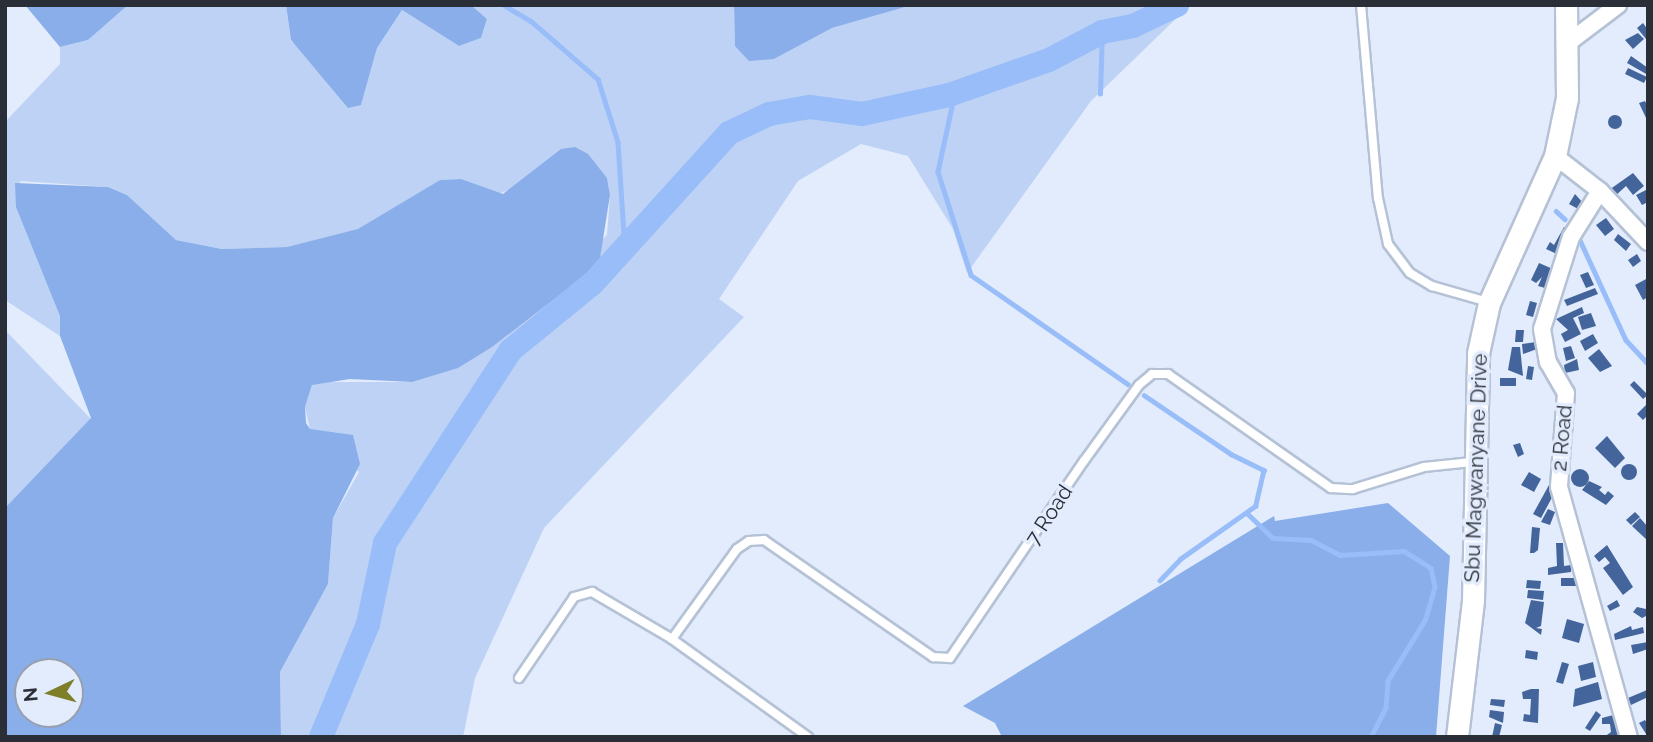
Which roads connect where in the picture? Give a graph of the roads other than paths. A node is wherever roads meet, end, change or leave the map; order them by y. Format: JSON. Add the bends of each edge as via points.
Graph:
{"nodes":[{"id":1,"x":1361,"y":5,"type":"edge"},
{"id":2,"x":1566,"y":5,"type":"edge"},
{"id":3,"x":1618,"y":5,"type":"edge"},
{"id":4,"x":1568,"y":43,"type":"junction"},
{"id":5,"x":1555,"y":156,"type":"junction"},
{"id":6,"x":1600,"y":191,"type":"junction"},
{"id":7,"x":1648,"y":243,"type":"edge"},
{"id":8,"x":1489,"y":303,"type":"junction"},
{"id":9,"x":1472,"y":462,"type":"junction"},
{"id":10,"x":672,"y":639,"type":"junction"},
{"id":11,"x":519,"y":678,"type":"dead end"},
{"id":12,"x":808,"y":737,"type":"edge"},
{"id":13,"x":1457,"y":737,"type":"edge"},
{"id":14,"x":1629,"y":737,"type":"edge"}],
"edges":[{"from":1,"to":8,"type":"lane","via":[[1378,198],[1388,244],[1410,273],[1432,286]]},
{"from":2,"to":4,"type":"main road","name":"Sbu Magwanyane Drive"},
{"from":3,"to":4,"type":"street"},
{"from":4,"to":5,"type":"main road","name":"Sbu Magwanyane Drive","via":[[1567,99]]},
{"from":5,"to":6,"type":"street"},
{"from":5,"to":8,"type":"main road","name":"Sbu Magwanyane Drive"},
{"from":6,"to":7,"type":"street"},
{"from":6,"to":14,"type":"street","name":"2 Road","via":[[1571,237],[1542,329],[1548,362],[1566,393],[1559,487]]},
{"from":8,"to":9,"type":"main road","name":"Sbu Magwanyane Drive","via":[[1478,354]]},
{"from":9,"to":10,"type":"lane","name":"7 Road","via":[[1424,467],[1353,489],[1331,488],[1168,374],[1152,374],[1084,461],[950,658],[933,657],[764,540],[749,541],[737,549]]},
{"from":9,"to":13,"type":"main road","name":"Sbu Magwanyane Drive","via":[[1473,600]]},
{"from":10,"to":11,"type":"lane","via":[[602,595],[584,592],[569,604]]},
{"from":10,"to":12,"type":"lane"}]}
